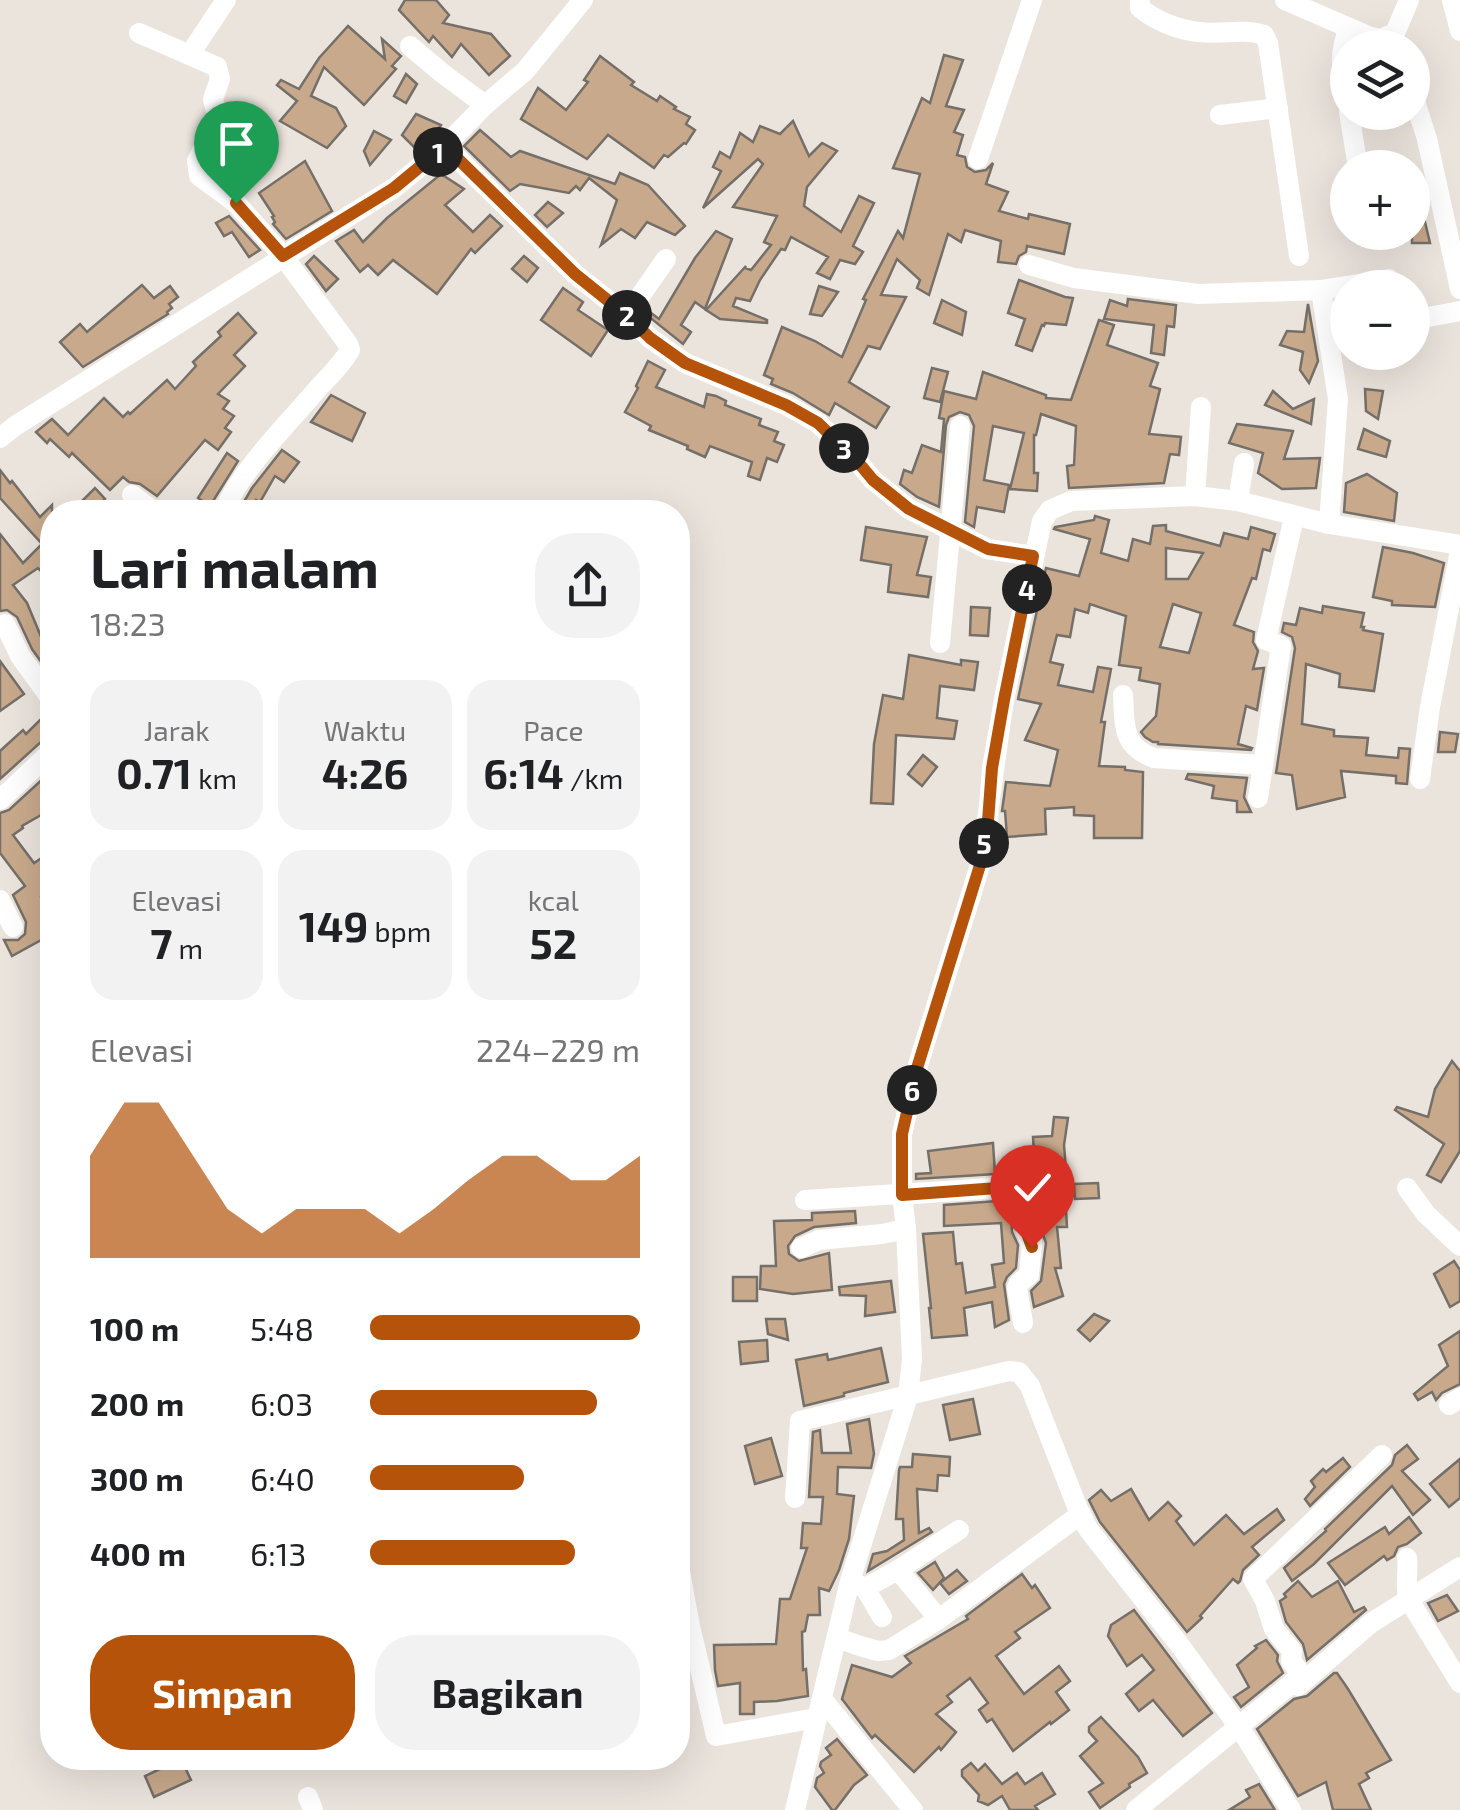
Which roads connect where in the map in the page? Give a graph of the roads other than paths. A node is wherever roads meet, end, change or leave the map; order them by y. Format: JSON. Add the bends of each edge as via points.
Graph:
{"nodes":[{"id":1,"x":226,"y":0,"type":"edge"},
{"id":2,"x":584,"y":0,"type":"edge"},
{"id":3,"x":1032,"y":0,"type":"edge"},
{"id":4,"x":1140,"y":0,"type":"edge"},
{"id":5,"x":1286,"y":0,"type":"edge"},
{"id":6,"x":1409,"y":0,"type":"edge"},
{"id":7,"x":1452,"y":0,"type":"edge"},
{"id":8,"x":1349,"y":28,"type":"joint"},
{"id":9,"x":1355,"y":30,"type":"edge"},
{"id":10,"x":1400,"y":30,"type":"edge"},
{"id":11,"x":1460,"y":30,"type":"edge"},
{"id":12,"x":139,"y":33,"type":"dead end"},
{"id":13,"x":410,"y":46,"type":"dead end"},
{"id":14,"x":190,"y":54,"type":"junction"},
{"id":15,"x":486,"y":105,"type":"junction"},
{"id":16,"x":1278,"y":108,"type":"junction"},
{"id":17,"x":1220,"y":115,"type":"dead end"},
{"id":18,"x":1424,"y":130,"type":"edge"},
{"id":19,"x":445,"y":146,"type":"junction"},
{"id":20,"x":978,"y":159,"type":"dead end"},
{"id":21,"x":283,"y":256,"type":"junction"},
{"id":22,"x":1299,"y":256,"type":"dead end"},
{"id":23,"x":666,"y":260,"type":"dead end"},
{"id":24,"x":1029,"y":265,"type":"dead end"},
{"id":25,"x":1330,"y":288,"type":"edge"},
{"id":26,"x":1460,"y":289,"type":"edge"},
{"id":27,"x":1321,"y":290,"type":"junction"},
{"id":28,"x":1460,"y":311,"type":"edge"},
{"id":29,"x":626,"y":315,"type":"junction"},
{"id":30,"x":1430,"y":317,"type":"edge"},
{"id":31,"x":1201,"y":407,"type":"dead end"},
{"id":32,"x":960,"y":426,"type":"dead end"},
{"id":33,"x":0,"y":438,"type":"edge"},
{"id":34,"x":1244,"y":463,"type":"dead end"},
{"id":35,"x":132,"y":495,"type":"dead end"},
{"id":36,"x":1196,"y":496,"type":"junction"},
{"id":37,"x":139,"y":500,"type":"edge"},
{"id":38,"x":229,"y":500,"type":"edge"},
{"id":39,"x":1238,"y":501,"type":"junction"},
{"id":40,"x":1294,"y":517,"type":"junction"},
{"id":41,"x":1329,"y":524,"type":"junction"},
{"id":42,"x":950,"y":530,"type":"junction"},
{"id":43,"x":1460,"y":548,"type":"edge"},
{"id":44,"x":1033,"y":556,"type":"junction"},
{"id":45,"x":5,"y":624,"type":"dead end"},
{"id":46,"x":940,"y":643,"type":"dead end"},
{"id":47,"x":40,"y":684,"type":"edge"},
{"id":48,"x":1122,"y":695,"type":"dead end"},
{"id":49,"x":40,"y":762,"type":"edge"},
{"id":50,"x":1263,"y":765,"type":"junction"},
{"id":51,"x":1420,"y":778,"type":"dead end"},
{"id":52,"x":1258,"y":798,"type":"dead end"},
{"id":53,"x":0,"y":800,"type":"edge"},
{"id":54,"x":0,"y":900,"type":"edge"},
{"id":55,"x":14,"y":927,"type":"dead end"},
{"id":56,"x":1408,"y":1188,"type":"dead end"},
{"id":57,"x":902,"y":1195,"type":"junction"},
{"id":58,"x":806,"y":1200,"type":"dead end"},
{"id":59,"x":906,"y":1229,"type":"junction"},
{"id":60,"x":1460,"y":1246,"type":"edge"},
{"id":61,"x":802,"y":1248,"type":"dead end"},
{"id":62,"x":1023,"y":1323,"type":"dead end"},
{"id":63,"x":908,"y":1396,"type":"junction"},
{"id":64,"x":1382,"y":1454,"type":"dead end"},
{"id":65,"x":795,"y":1498,"type":"dead end"},
{"id":66,"x":1080,"y":1514,"type":"junction"},
{"id":67,"x":960,"y":1530,"type":"dead end"},
{"id":68,"x":1406,"y":1558,"type":"dead end"},
{"id":69,"x":1460,"y":1568,"type":"edge"},
{"id":70,"x":898,"y":1570,"type":"junction"},
{"id":71,"x":858,"y":1584,"type":"junction"},
{"id":72,"x":1409,"y":1600,"type":"junction"},
{"id":73,"x":882,"y":1617,"type":"dead end"},
{"id":74,"x":940,"y":1619,"type":"junction"},
{"id":75,"x":837,"y":1638,"type":"junction"},
{"id":76,"x":690,"y":1647,"type":"edge"},
{"id":77,"x":1460,"y":1683,"type":"edge"},
{"id":78,"x":820,"y":1709,"type":"junction"},
{"id":79,"x":1241,"y":1730,"type":"junction"},
{"id":80,"x":795,"y":1810,"type":"edge"},
{"id":81,"x":913,"y":1810,"type":"edge"},
{"id":82,"x":1136,"y":1810,"type":"edge"},
{"id":83,"x":1291,"y":1810,"type":"edge"}],
"edges":[{"from":1,"to":14,"type":"street"},
{"from":2,"to":15,"type":"street"},
{"from":3,"to":20,"type":"street"},
{"from":4,"to":16,"type":"street","via":[[1148,15],[1172,26],[1264,35]]},
{"from":5,"to":8,"type":"street"},
{"from":6,"to":10,"type":"street"},
{"from":7,"to":11,"type":"street"},
{"from":8,"to":9,"type":"street"},
{"from":12,"to":14,"type":"street"},
{"from":13,"to":15,"type":"street"},
{"from":14,"to":21,"type":"street","via":[[217,68],[220,79],[213,99],[218,119],[197,162],[199,176],[236,203]]},
{"from":15,"to":19,"type":"street"},
{"from":16,"to":17,"type":"street"},
{"from":16,"to":22,"type":"street"},
{"from":18,"to":26,"type":"street"},
{"from":19,"to":21,"type":"street","via":[[394,188]]},
{"from":19,"to":29,"type":"street"},
{"from":21,"to":33,"type":"street"},
{"from":21,"to":38,"type":"street","via":[[350,350]]},
{"from":23,"to":29,"type":"street"},
{"from":24,"to":27,"type":"street","via":[[1074,278],[1198,294]]},
{"from":25,"to":27,"type":"street"},
{"from":27,"to":41,"type":"street","via":[[1338,399]]},
{"from":28,"to":30,"type":"street"},
{"from":29,"to":42,"type":"street","via":[[685,363],[818,423],[873,480]]},
{"from":31,"to":36,"type":"street"},
{"from":32,"to":42,"type":"street"},
{"from":34,"to":39,"type":"street"},
{"from":35,"to":37,"type":"street"},
{"from":36,"to":39,"type":"street"},
{"from":36,"to":44,"type":"street","via":[[1058,505],[1044,516]]},
{"from":39,"to":40,"type":"street"},
{"from":40,"to":41,"type":"street"},
{"from":40,"to":50,"type":"street","via":[[1266,640],[1281,646]]},
{"from":41,"to":43,"type":"street"},
{"from":42,"to":44,"type":"street","via":[[988,549]]},
{"from":42,"to":46,"type":"street"},
{"from":43,"to":51,"type":"street"},
{"from":44,"to":57,"type":"street","via":[[981,862],[902,1134]]},
{"from":45,"to":47,"type":"street"},
{"from":48,"to":50,"type":"street","via":[[1126,736],[1139,752]]},
{"from":49,"to":53,"type":"street"},
{"from":50,"to":52,"type":"street"},
{"from":54,"to":55,"type":"street"},
{"from":56,"to":60,"type":"street"},
{"from":57,"to":58,"type":"street"},
{"from":57,"to":59,"type":"street"},
{"from":57,"to":62,"type":"street","via":[[1024,1186],[1032,1247],[1029,1275],[1017,1288]]},
{"from":59,"to":61,"type":"street"},
{"from":59,"to":63,"type":"street"},
{"from":63,"to":65,"type":"street","via":[[800,1420]]},
{"from":63,"to":66,"type":"street","via":[[1019,1372],[1036,1398]]},
{"from":63,"to":71,"type":"street"},
{"from":64,"to":79,"type":"street","via":[[1253,1579],[1302,1676]]},
{"from":66,"to":74,"type":"street"},
{"from":66,"to":79,"type":"street"},
{"from":67,"to":70,"type":"street"},
{"from":68,"to":72,"type":"street"},
{"from":69,"to":72,"type":"street"},
{"from":70,"to":71,"type":"street"},
{"from":70,"to":74,"type":"street"},
{"from":71,"to":73,"type":"street"},
{"from":71,"to":75,"type":"street"},
{"from":72,"to":77,"type":"street"},
{"from":72,"to":79,"type":"street"},
{"from":74,"to":75,"type":"street","via":[[889,1650]]},
{"from":75,"to":78,"type":"street"},
{"from":76,"to":78,"type":"street","via":[[716,1736]]},
{"from":78,"to":80,"type":"street"},
{"from":78,"to":81,"type":"street"},
{"from":79,"to":82,"type":"street"},
{"from":79,"to":83,"type":"street"}]}
